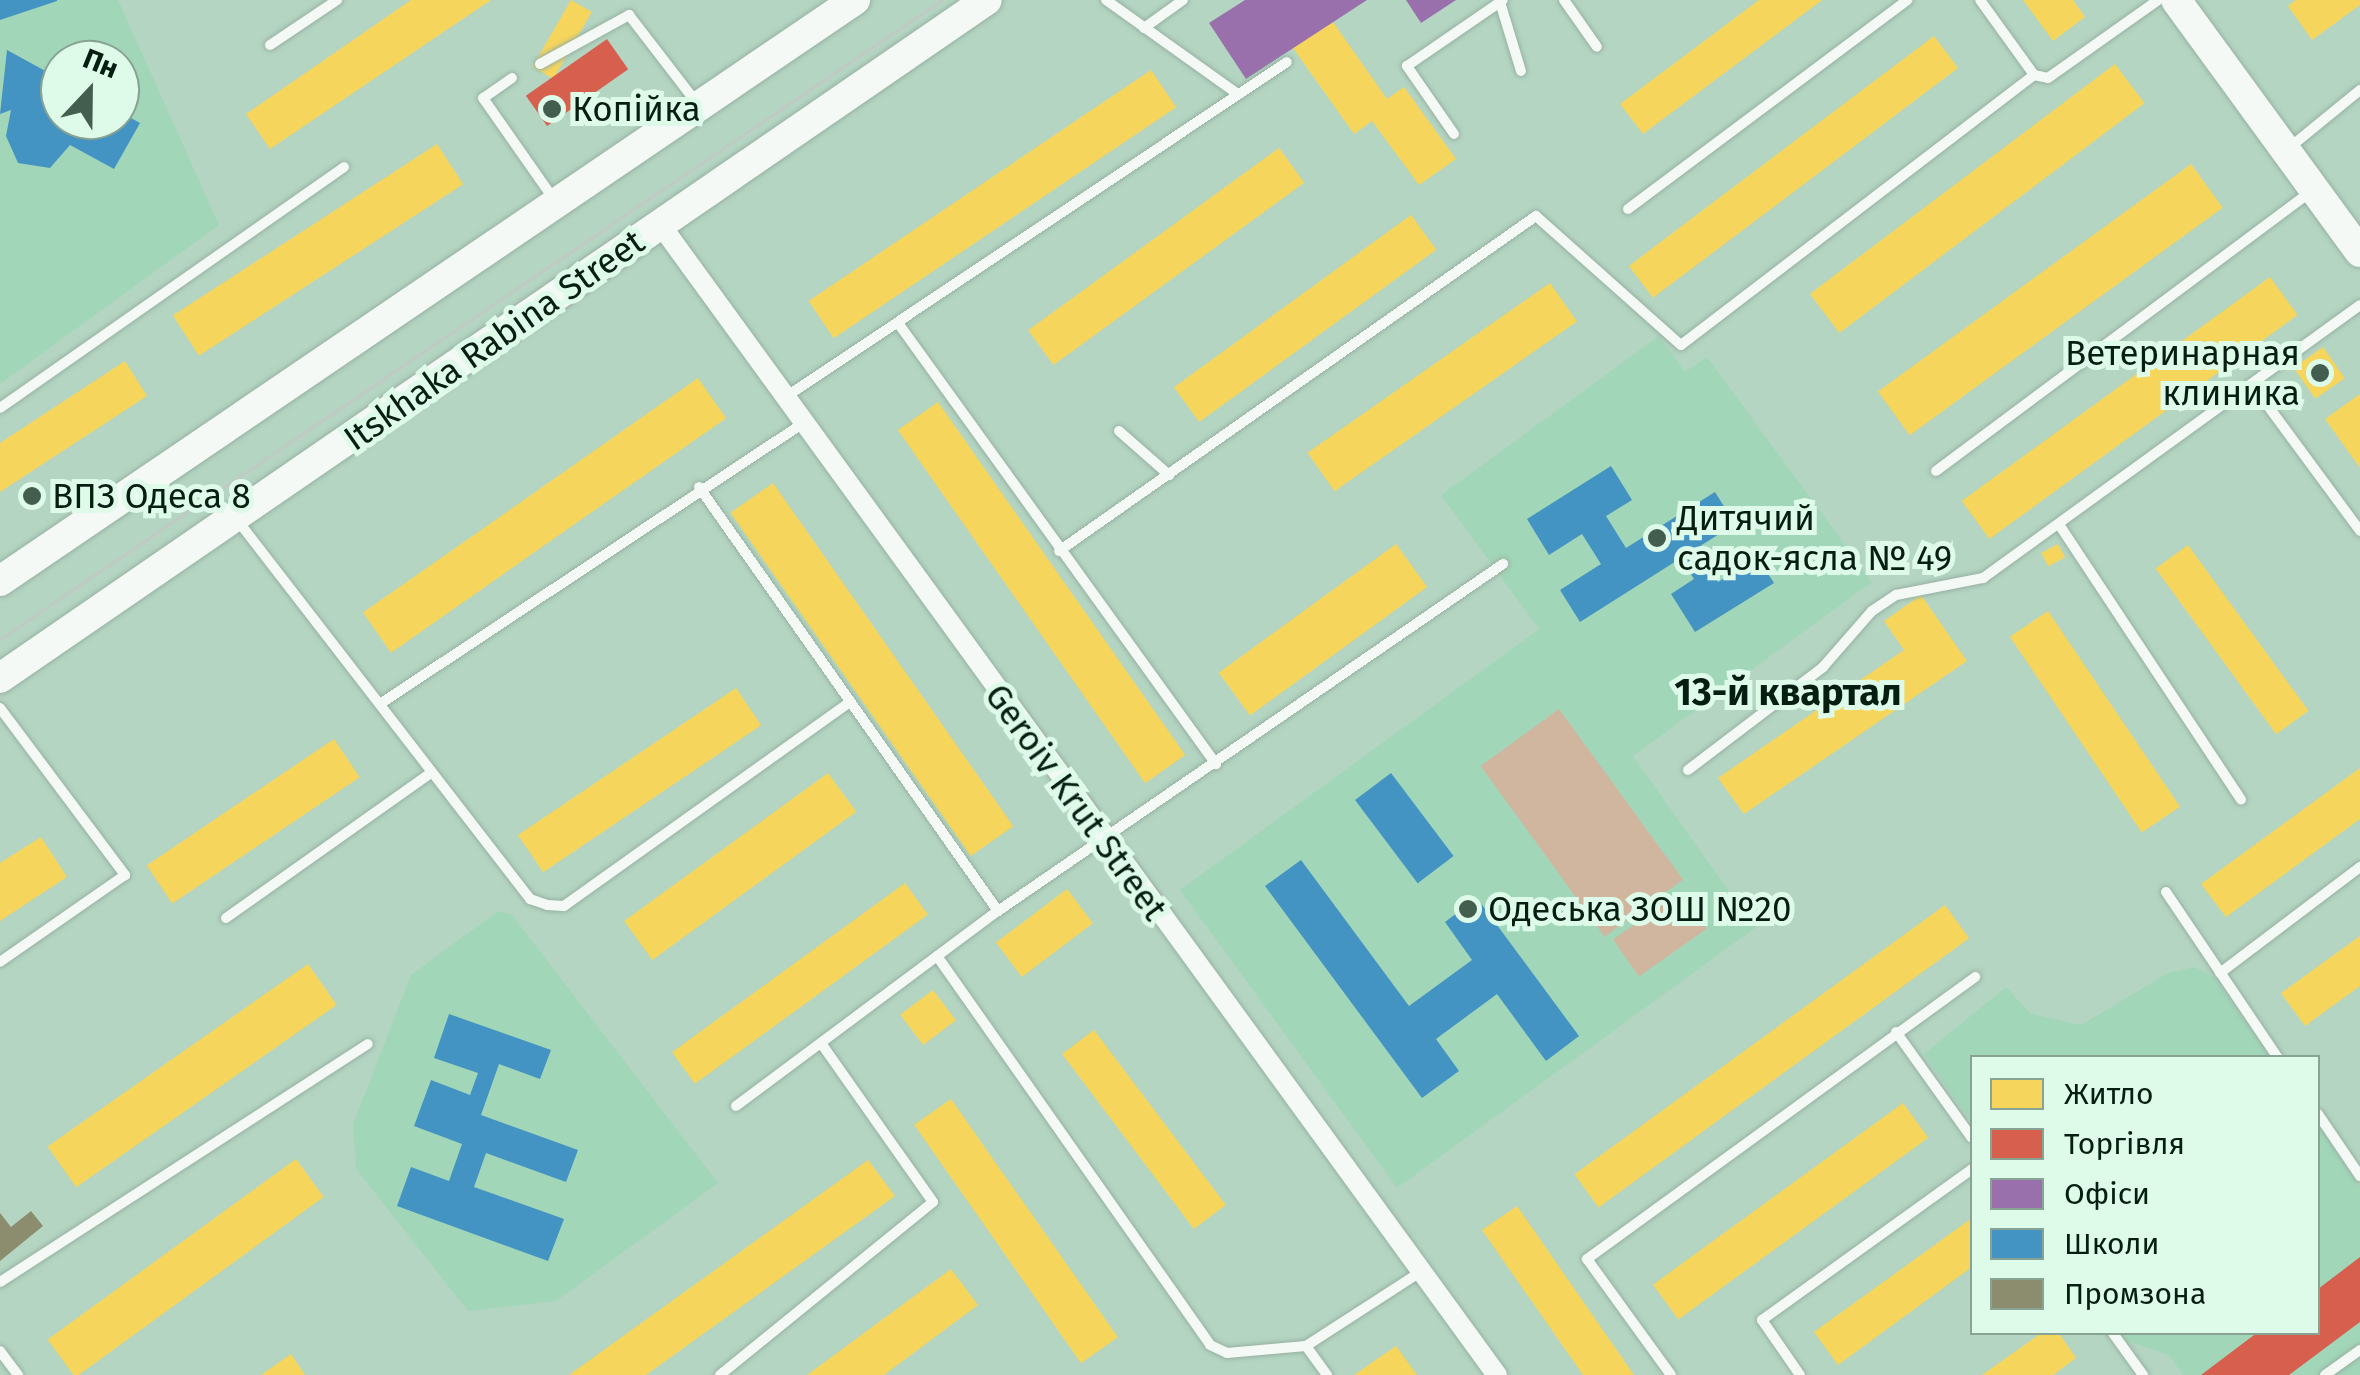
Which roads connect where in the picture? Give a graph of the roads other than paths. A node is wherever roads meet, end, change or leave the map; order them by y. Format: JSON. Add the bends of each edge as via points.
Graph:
{"nodes":[{"id":1,"x":337,"y":0,"type":"edge"},
{"id":2,"x":855,"y":0,"type":"edge"},
{"id":3,"x":986,"y":0,"type":"edge"},
{"id":4,"x":1106,"y":0,"type":"edge"},
{"id":5,"x":1183,"y":0,"type":"edge"},
{"id":6,"x":1564,"y":0,"type":"edge"},
{"id":7,"x":1908,"y":0,"type":"edge"},
{"id":8,"x":1980,"y":0,"type":"edge"},
{"id":9,"x":2158,"y":0,"type":"edge"},
{"id":10,"x":2176,"y":0,"type":"edge"},
{"id":11,"x":1502,"y":1,"type":"edge"},
{"id":12,"x":1144,"y":28,"type":"junction"},
{"id":13,"x":270,"y":45,"type":"dead end"},
{"id":14,"x":1597,"y":47,"type":"dead end"},
{"id":15,"x":1286,"y":62,"type":"dead end"},
{"id":16,"x":540,"y":64,"type":"dead end"},
{"id":17,"x":1521,"y":71,"type":"dead end"},
{"id":18,"x":2034,"y":74,"type":"junction"},
{"id":19,"x":512,"y":78,"type":"dead end"},
{"id":20,"x":2360,"y":90,"type":"edge"},
{"id":21,"x":1238,"y":94,"type":"junction"},
{"id":22,"x":699,"y":106,"type":"junction"},
{"id":23,"x":1454,"y":134,"type":"dead end"},
{"id":24,"x":2284,"y":151,"type":"junction"},
{"id":25,"x":344,"y":167,"type":"dead end"},
{"id":26,"x":2314,"y":189,"type":"junction"},
{"id":27,"x":557,"y":204,"type":"junction"},
{"id":28,"x":1628,"y":209,"type":"dead end"},
{"id":29,"x":660,"y":224,"type":"junction"},
{"id":30,"x":2360,"y":252,"type":"edge"},
{"id":31,"x":2360,"y":305,"type":"edge"},
{"id":32,"x":898,"y":323,"type":"junction"},
{"id":33,"x":2254,"y":387,"type":"junction"},
{"id":34,"x":787,"y":396,"type":"junction"},
{"id":35,"x":0,"y":408,"type":"edge"},
{"id":36,"x":806,"y":422,"type":"junction"},
{"id":37,"x":1119,"y":431,"type":"dead end"},
{"id":38,"x":1936,"y":471,"type":"dead end"},
{"id":39,"x":1169,"y":475,"type":"junction"},
{"id":40,"x":698,"y":488,"type":"junction"},
{"id":41,"x":237,"y":520,"type":"junction"},
{"id":42,"x":2060,"y":526,"type":"junction"},
{"id":43,"x":2360,"y":531,"type":"edge"},
{"id":44,"x":1059,"y":551,"type":"junction"},
{"id":45,"x":1503,"y":564,"type":"dead end"},
{"id":46,"x":0,"y":582,"type":"edge"},
{"id":47,"x":0,"y":678,"type":"edge"},
{"id":48,"x":850,"y":702,"type":"junction"},
{"id":49,"x":380,"y":704,"type":"junction"},
{"id":50,"x":0,"y":708,"type":"edge"},
{"id":51,"x":1216,"y":764,"type":"junction"},
{"id":52,"x":1688,"y":770,"type":"dead end"},
{"id":53,"x":432,"y":772,"type":"junction"},
{"id":54,"x":2241,"y":798,"type":"dead end"},
{"id":55,"x":1100,"y":840,"type":"junction"},
{"id":56,"x":2360,"y":867,"type":"edge"},
{"id":57,"x":2166,"y":892,"type":"dead end"},
{"id":58,"x":998,"y":911,"type":"junction"},
{"id":59,"x":226,"y":918,"type":"dead end"},
{"id":60,"x":937,"y":956,"type":"junction"},
{"id":61,"x":0,"y":962,"type":"edge"},
{"id":62,"x":2220,"y":973,"type":"junction"},
{"id":63,"x":1975,"y":977,"type":"dead end"},
{"id":64,"x":1896,"y":1032,"type":"junction"},
{"id":65,"x":821,"y":1043,"type":"junction"},
{"id":66,"x":368,"y":1044,"type":"dead end"},
{"id":67,"x":2276,"y":1055,"type":"edge"},
{"id":68,"x":736,"y":1106,"type":"dead end"},
{"id":69,"x":2320,"y":1117,"type":"edge"},
{"id":70,"x":1970,"y":1135,"type":"edge"},
{"id":71,"x":1970,"y":1169,"type":"edge"},
{"id":72,"x":2360,"y":1176,"type":"edge"},
{"id":73,"x":1426,"y":1269,"type":"junction"},
{"id":74,"x":0,"y":1282,"type":"edge"},
{"id":75,"x":2114,"y":1335,"type":"edge"},
{"id":76,"x":1306,"y":1346,"type":"junction"},
{"id":77,"x":2360,"y":1350,"type":"edge"},
{"id":78,"x":0,"y":1351,"type":"edge"},
{"id":79,"x":18,"y":1375,"type":"edge"},
{"id":80,"x":720,"y":1375,"type":"edge"},
{"id":81,"x":1327,"y":1375,"type":"edge"},
{"id":82,"x":1497,"y":1375,"type":"edge"},
{"id":83,"x":1671,"y":1375,"type":"edge"},
{"id":84,"x":1800,"y":1375,"type":"edge"},
{"id":85,"x":2143,"y":1375,"type":"edge"},
{"id":86,"x":2325,"y":1375,"type":"edge"}],
"edges":[{"from":1,"to":13,"type":"lane"},
{"from":2,"to":22,"type":"main road"},
{"from":3,"to":29,"type":"main road","name":"Itskhaka Rabina Street"},
{"from":4,"to":12,"type":"lane"},
{"from":5,"to":12,"type":"lane"},
{"from":6,"to":14,"type":"lane"},
{"from":7,"to":28,"type":"lane"},
{"from":8,"to":18,"type":"lane"},
{"from":9,"to":18,"type":"lane","via":[[2048,78]]},
{"from":10,"to":24,"type":"main road"},
{"from":11,"to":17,"type":"lane"},
{"from":11,"to":23,"type":"lane","via":[[1407,66]]},
{"from":12,"to":21,"type":"lane"},
{"from":15,"to":21,"type":"lane"},
{"from":16,"to":22,"type":"lane","via":[[629,15]]},
{"from":18,"to":39,"type":"lane","via":[[1681,345],[1536,216]]},
{"from":19,"to":27,"type":"lane","via":[[483,98]]},
{"from":20,"to":24,"type":"lane"},
{"from":21,"to":32,"type":"lane"},
{"from":22,"to":27,"type":"main road"},
{"from":24,"to":26,"type":"main road"},
{"from":25,"to":35,"type":"lane"},
{"from":26,"to":30,"type":"main road"},
{"from":26,"to":38,"type":"lane"},
{"from":27,"to":46,"type":"main road"},
{"from":29,"to":34,"type":"street","name":"Geroiv Krut Street"},
{"from":29,"to":41,"type":"main road","name":"Itskhaka Rabina Street"},
{"from":31,"to":33,"type":"lane"},
{"from":32,"to":34,"type":"lane"},
{"from":32,"to":44,"type":"lane"},
{"from":33,"to":42,"type":"lane"},
{"from":33,"to":43,"type":"lane"},
{"from":34,"to":36,"type":"street","name":"Geroiv Krut Street"},
{"from":36,"to":40,"type":"lane"},
{"from":36,"to":55,"type":"street","name":"Geroiv Krut Street"},
{"from":37,"to":39,"type":"lane"},
{"from":39,"to":44,"type":"lane"},
{"from":40,"to":48,"type":"lane"},
{"from":40,"to":49,"type":"lane"},
{"from":41,"to":47,"type":"main road","name":"Itskhaka Rabina Street"},
{"from":41,"to":49,"type":"lane"},
{"from":42,"to":52,"type":"lane","via":[[1983,578],[1884,603],[1823,667]]},
{"from":42,"to":54,"type":"lane"},
{"from":44,"to":51,"type":"lane"},
{"from":45,"to":51,"type":"lane"},
{"from":48,"to":53,"type":"lane","via":[[564,906],[530,899]]},
{"from":48,"to":58,"type":"lane"},
{"from":49,"to":53,"type":"lane"},
{"from":50,"to":61,"type":"lane","via":[[125,875]]},
{"from":51,"to":55,"type":"lane"},
{"from":53,"to":59,"type":"lane"},
{"from":55,"to":58,"type":"lane"},
{"from":55,"to":73,"type":"street","name":"Geroiv Krut Street"},
{"from":56,"to":62,"type":"lane"},
{"from":57,"to":62,"type":"lane"},
{"from":58,"to":60,"type":"lane"},
{"from":60,"to":65,"type":"lane"},
{"from":60,"to":76,"type":"lane","via":[[1210,1345],[1227,1354]]},
{"from":62,"to":67,"type":"lane"},
{"from":63,"to":64,"type":"lane"},
{"from":64,"to":70,"type":"lane"},
{"from":64,"to":83,"type":"lane","via":[[1588,1259]]},
{"from":65,"to":68,"type":"lane"},
{"from":65,"to":80,"type":"lane","via":[[931,1187],[933,1202]]},
{"from":66,"to":74,"type":"lane"},
{"from":69,"to":72,"type":"lane"},
{"from":71,"to":84,"type":"lane","via":[[1762,1320]]},
{"from":73,"to":76,"type":"lane"},
{"from":73,"to":82,"type":"street","name":"Geroiv Krut Street"},
{"from":75,"to":85,"type":"lane"},
{"from":76,"to":81,"type":"lane"},
{"from":77,"to":86,"type":"lane"},
{"from":78,"to":79,"type":"lane"}]}
